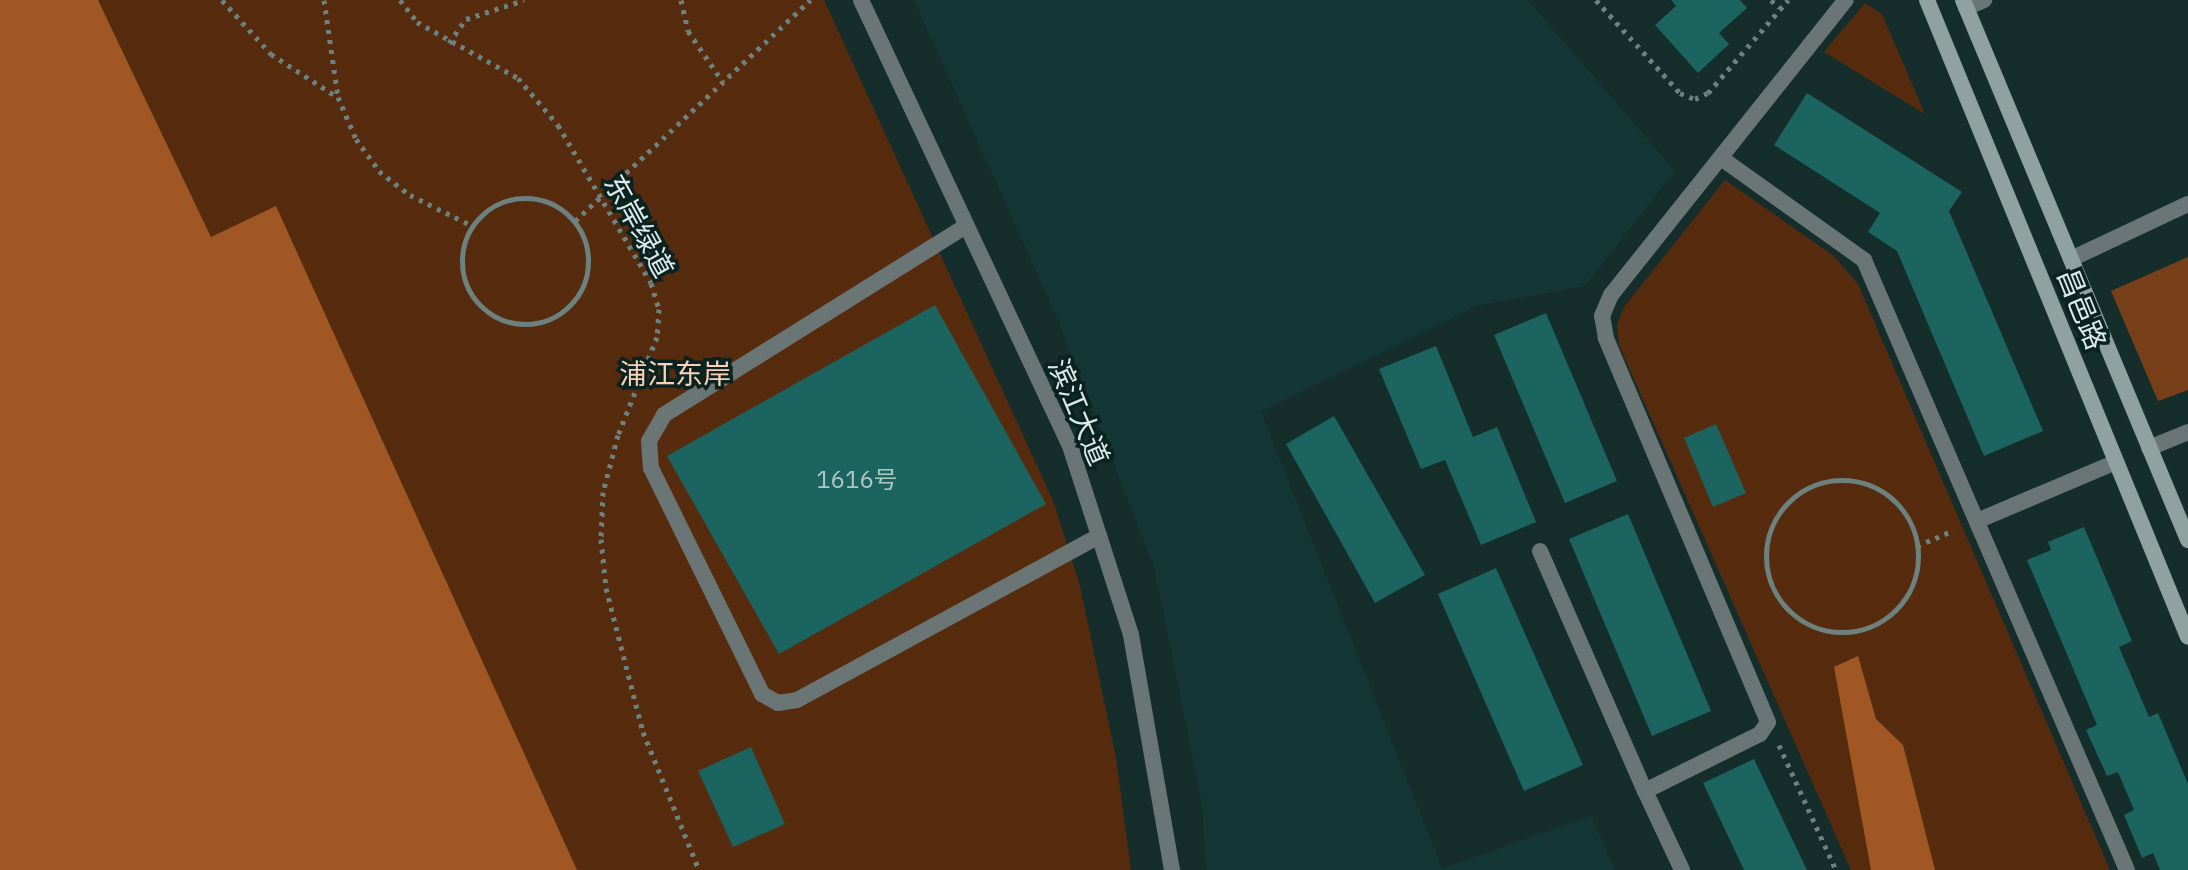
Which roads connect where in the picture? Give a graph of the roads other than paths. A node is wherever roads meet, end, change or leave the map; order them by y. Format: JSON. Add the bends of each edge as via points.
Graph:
{"nodes":[{"id":1,"x":861,"y":0,"type":"edge"},
{"id":2,"x":1846,"y":0,"type":"edge"},
{"id":3,"x":1927,"y":0,"type":"edge"},
{"id":4,"x":1984,"y":0,"type":"edge"},
{"id":5,"x":1965,"y":4,"type":"edge"},
{"id":6,"x":1721,"y":158,"type":"junction"},
{"id":7,"x":2188,"y":204,"type":"edge"},
{"id":8,"x":966,"y":226,"type":"junction"},
{"id":9,"x":2071,"y":259,"type":"junction"},
{"id":10,"x":2188,"y":432,"type":"edge"},
{"id":11,"x":2149,"y":448,"type":"junction"},
{"id":12,"x":2116,"y":462,"type":"junction"},
{"id":13,"x":1977,"y":521,"type":"junction"},
{"id":14,"x":1099,"y":536,"type":"junction"},
{"id":15,"x":2188,"y":540,"type":"edge"},
{"id":16,"x":1540,"y":551,"type":"dead end"},
{"id":17,"x":2188,"y":637,"type":"edge"},
{"id":18,"x":1645,"y":791,"type":"junction"},
{"id":19,"x":1172,"y":870,"type":"edge"},
{"id":20,"x":1682,"y":870,"type":"edge"},
{"id":21,"x":2127,"y":870,"type":"edge"}],
"edges":[{"from":1,"to":8,"type":"street","name":"滨江大道"},
{"from":2,"to":6,"type":"street"},
{"from":3,"to":12,"type":"main road","name":"昌邑路"},
{"from":4,"to":5,"type":"street"},
{"from":5,"to":9,"type":"main road","name":"昌邑路"},
{"from":6,"to":13,"type":"street","via":[[1864,260]]},
{"from":6,"to":18,"type":"street","via":[[1611,295],[1602,316],[1606,338],[1768,722],[1760,734]]},
{"from":7,"to":9,"type":"street"},
{"from":8,"to":14,"type":"street","name":"滨江大道","via":[[1071,449]]},
{"from":8,"to":14,"type":"street","via":[[664,415],[649,441],[651,468],[762,694],[778,703],[797,700]]},
{"from":9,"to":11,"type":"main road","name":"昌邑路"},
{"from":10,"to":11,"type":"street"},
{"from":11,"to":15,"type":"main road","name":"昌邑路"},
{"from":12,"to":13,"type":"street"},
{"from":12,"to":17,"type":"main road","name":"昌邑路"},
{"from":13,"to":21,"type":"street"},
{"from":14,"to":19,"type":"street","name":"滨江大道","via":[[1131,635]]},
{"from":16,"to":18,"type":"street"},
{"from":18,"to":20,"type":"street"}]}
